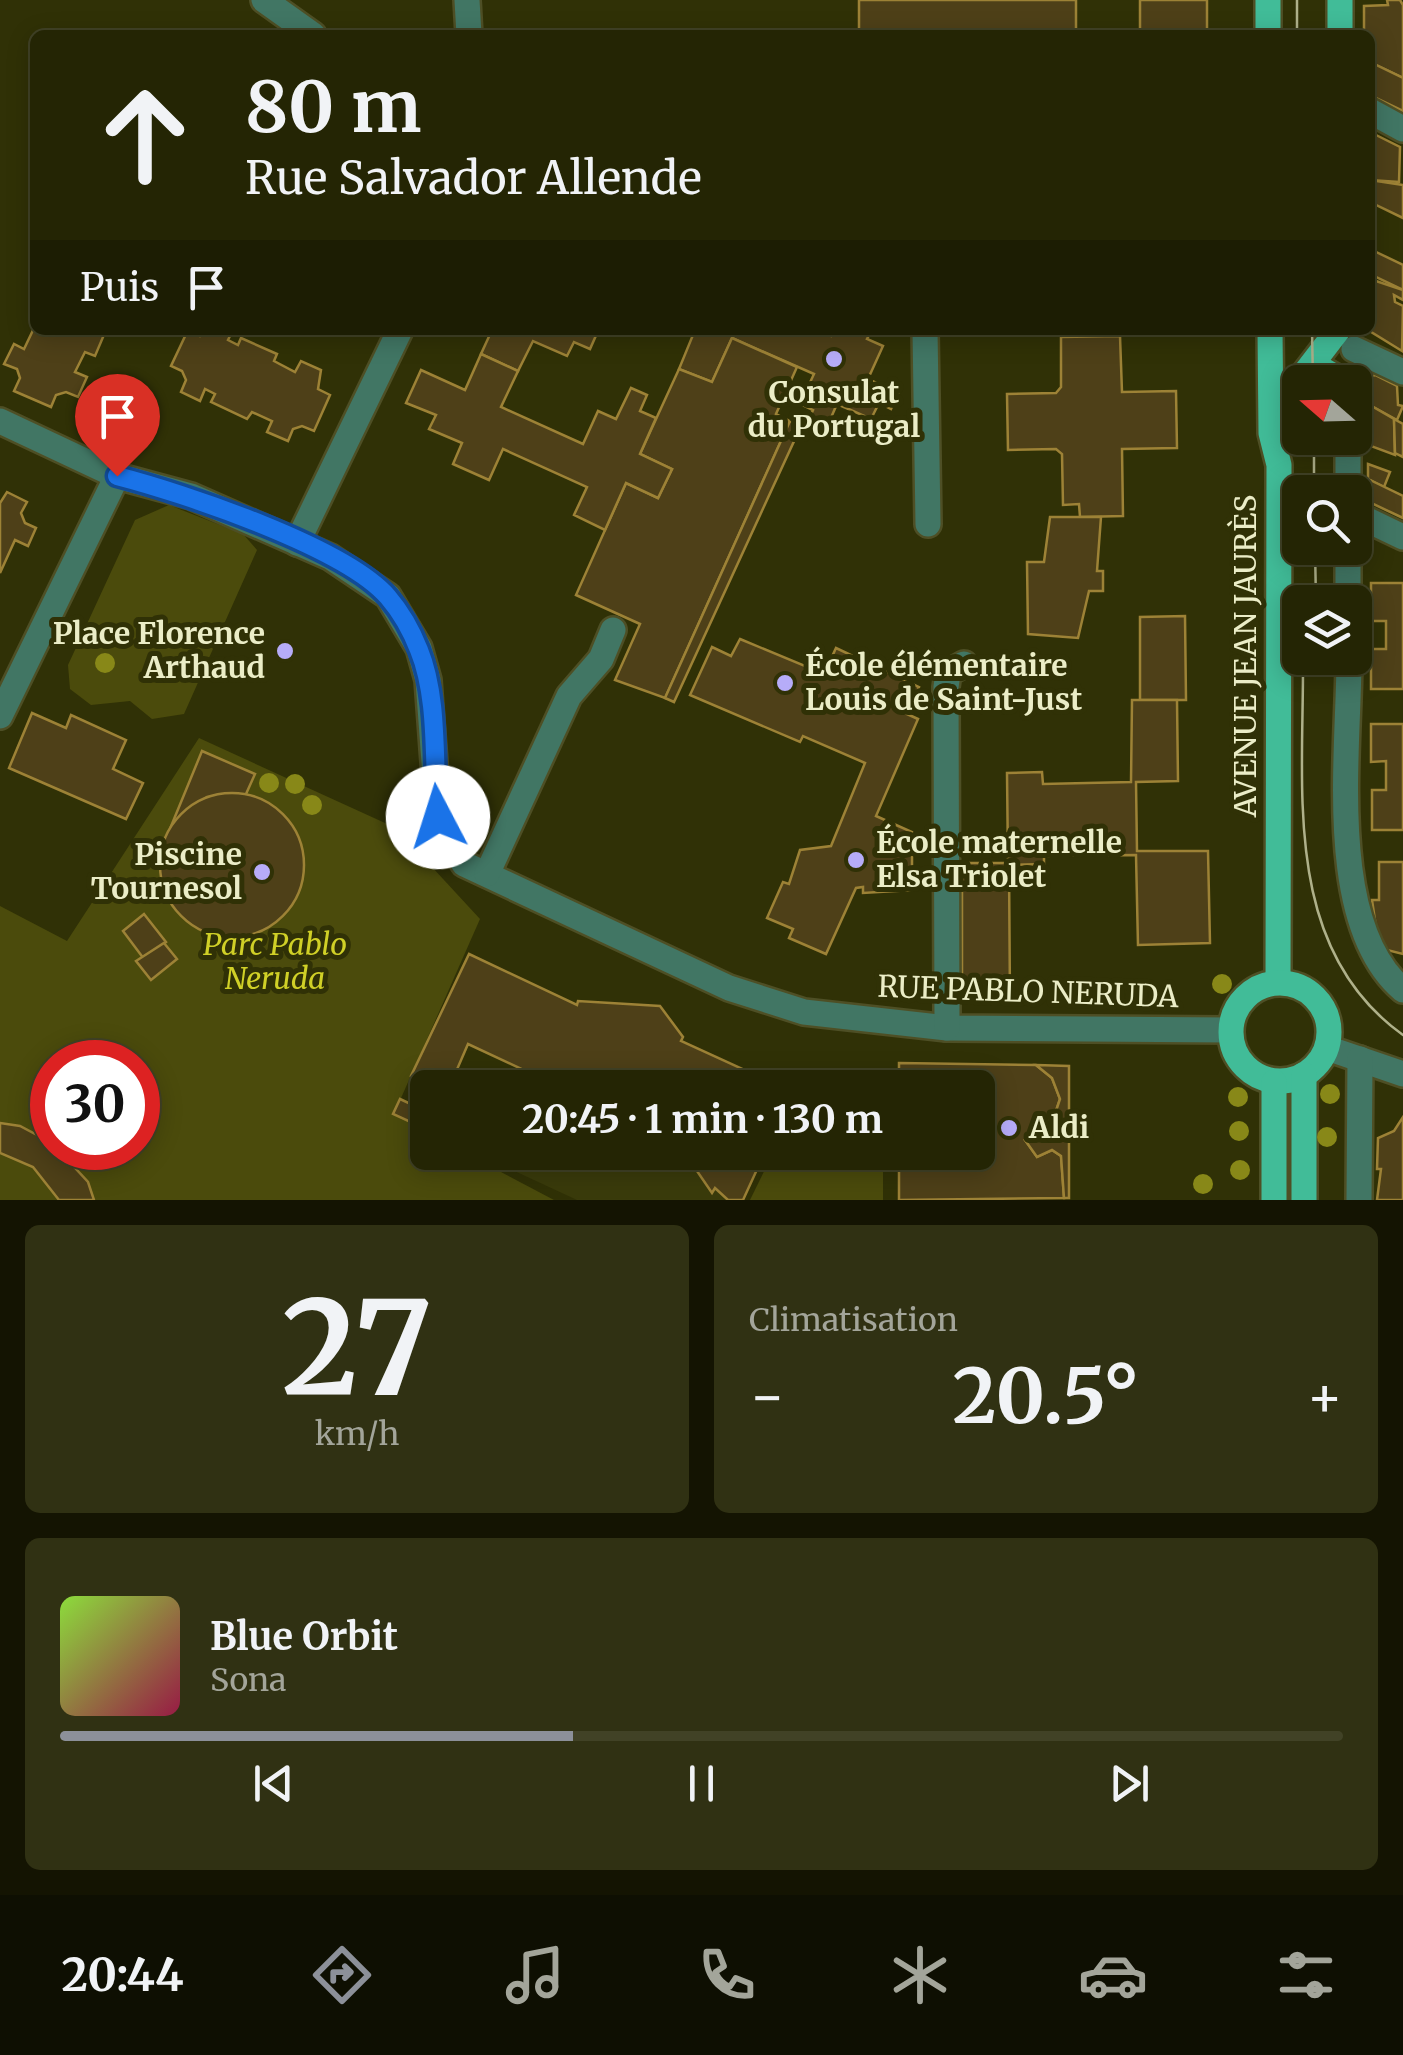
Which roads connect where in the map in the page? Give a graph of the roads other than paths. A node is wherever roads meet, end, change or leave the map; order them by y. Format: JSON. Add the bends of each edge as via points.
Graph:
{"nodes":[{"id":1,"x":264,"y":0,"type":"edge"},
{"id":2,"x":467,"y":0,"type":"edge"},
{"id":3,"x":1268,"y":0,"type":"edge"},
{"id":4,"x":1340,"y":0,"type":"edge"},
{"id":5,"x":306,"y":30,"type":"edge"},
{"id":6,"x":469,"y":30,"type":"edge"},
{"id":7,"x":1268,"y":30,"type":"edge"},
{"id":8,"x":1340,"y":30,"type":"edge"},
{"id":9,"x":1375,"y":115,"type":"edge"},
{"id":10,"x":1403,"y":129,"type":"edge"},
{"id":11,"x":398,"y":335,"type":"edge"},
{"id":12,"x":926,"y":335,"type":"edge"},
{"id":13,"x":1270,"y":335,"type":"edge"},
{"id":14,"x":1348,"y":336,"type":"edge"},
{"id":15,"x":1312,"y":364,"type":"joint"},
{"id":16,"x":1351,"y":365,"type":"edge"},
{"id":17,"x":1403,"y":372,"type":"edge"},
{"id":18,"x":0,"y":420,"type":"edge"},
{"id":19,"x":1279,"y":465,"type":"junction"},
{"id":20,"x":117,"y":476,"type":"junction"},
{"id":21,"x":1372,"y":522,"type":"edge"},
{"id":22,"x":928,"y":524,"type":"dead end"},
{"id":23,"x":1403,"y":537,"type":"edge"},
{"id":24,"x":297,"y":543,"type":"junction"},
{"id":25,"x":613,"y":630,"type":"dead end"},
{"id":26,"x":964,"y":664,"type":"dead end"},
{"id":27,"x":1348,"y":675,"type":"edge"},
{"id":28,"x":0,"y":716,"type":"edge"},
{"id":29,"x":487,"y":874,"type":"junction"},
{"id":30,"x":1278,"y":982,"type":"junction"},
{"id":31,"x":1403,"y":990,"type":"edge"},
{"id":32,"x":947,"y":1028,"type":"junction"},
{"id":33,"x":1230,"y":1030,"type":"junction"},
{"id":34,"x":1327,"y":1048,"type":"junction"},
{"id":35,"x":1360,"y":1060,"type":"junction"},
{"id":36,"x":1403,"y":1074,"type":"edge"},
{"id":37,"x":1304,"y":1075,"type":"junction"},
{"id":38,"x":1274,"y":1082,"type":"junction"},
{"id":39,"x":1274,"y":1200,"type":"edge"},
{"id":40,"x":1304,"y":1200,"type":"edge"},
{"id":41,"x":1359,"y":1200,"type":"edge"}],
"edges":[{"from":1,"to":5,"type":"street"},
{"from":2,"to":6,"type":"street"},
{"from":3,"to":7,"type":"main road"},
{"from":4,"to":8,"type":"main road"},
{"from":9,"to":10,"type":"street"},
{"from":11,"to":24,"type":"street"},
{"from":12,"to":22,"type":"street"},
{"from":13,"to":19,"type":"main road","name":"AVENUE JEAN JAURÈS","via":[[1271,433]]},
{"from":14,"to":15,"type":"main road"},
{"from":14,"to":16,"type":"street"},
{"from":14,"to":17,"type":"street"},
{"from":15,"to":19,"type":"main road","via":[[1290,397]]},
{"from":18,"to":20,"type":"street","name":"RUE PABLO NERUDA"},
{"from":19,"to":30,"type":"main road","name":"AVENUE JEAN JAURÈS"},
{"from":20,"to":24,"type":"street","name":"RUE PABLO NERUDA","via":[[191,496]]},
{"from":20,"to":28,"type":"street"},
{"from":21,"to":23,"type":"street"},
{"from":24,"to":29,"type":"street","name":"RUE PABLO NERUDA","via":[[350,567],[399,613],[428,680],[438,817],[464,864]]},
{"from":25,"to":29,"type":"street","via":[[600,659],[569,696]]},
{"from":26,"to":32,"type":"street","via":[[948,674],[946,688]]},
{"from":27,"to":31,"type":"street","via":[[1349,874],[1372,956]]},
{"from":29,"to":32,"type":"street","name":"RUE PABLO NERUDA","via":[[763,1001]]},
{"from":30,"to":33,"type":"main road","via":[[1245,997]]},
{"from":30,"to":34,"type":"main road","via":[[1320,1002],[1330,1032]]},
{"from":32,"to":33,"type":"street","name":"RUE PABLO NERUDA"},
{"from":33,"to":38,"type":"main road","via":[[1240,1061]]},
{"from":34,"to":35,"type":"street"},
{"from":34,"to":37,"type":"main road"},
{"from":35,"to":36,"type":"street"},
{"from":35,"to":41,"type":"street"},
{"from":37,"to":38,"type":"main road"},
{"from":37,"to":40,"type":"main road"},
{"from":38,"to":39,"type":"main road"}]}
